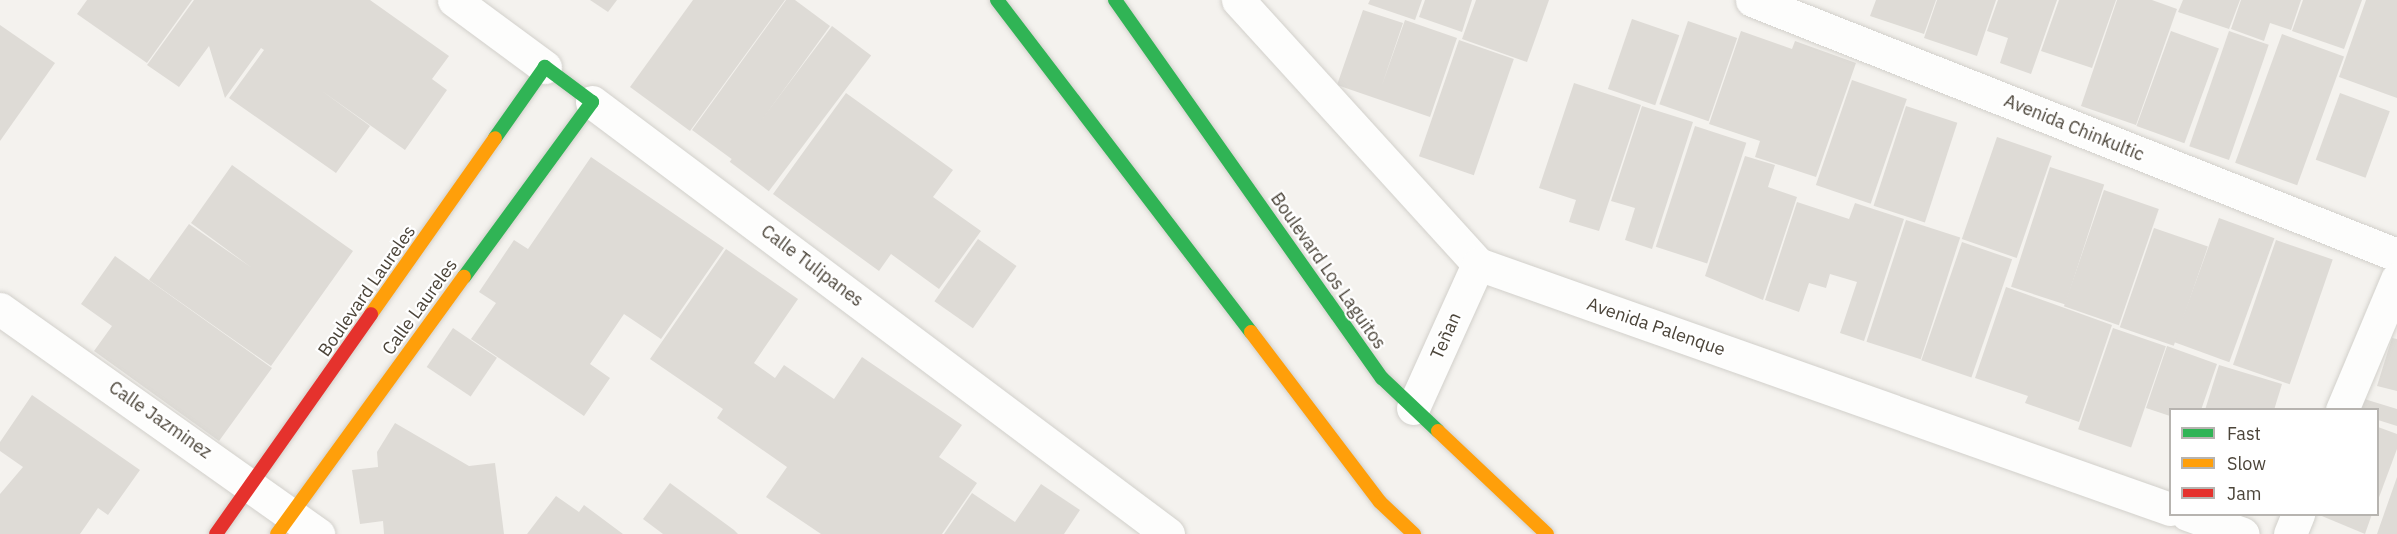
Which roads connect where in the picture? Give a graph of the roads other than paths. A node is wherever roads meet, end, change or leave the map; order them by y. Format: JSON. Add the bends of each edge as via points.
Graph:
{"nodes":[{"id":1,"x":454,"y":0,"type":"edge"},
{"id":2,"x":997,"y":0,"type":"edge"},
{"id":3,"x":1114,"y":0,"type":"edge"},
{"id":4,"x":1238,"y":0,"type":"edge"},
{"id":5,"x":1752,"y":0,"type":"edge"},
{"id":6,"x":545,"y":68,"type":"junction"},
{"id":7,"x":592,"y":102,"type":"junction"},
{"id":8,"x":2397,"y":255,"type":"edge"},
{"id":9,"x":1478,"y":264,"type":"junction"},
{"id":10,"x":2397,"y":279,"type":"edge"},
{"id":11,"x":0,"y":309,"type":"edge"},
{"id":12,"x":1413,"y":408,"type":"junction"},
{"id":13,"x":2343,"y":408,"type":"edge"},
{"id":14,"x":252,"y":486,"type":"junction"},
{"id":15,"x":2169,"y":509,"type":"edge"},
{"id":16,"x":2193,"y":516,"type":"edge"},
{"id":17,"x":2297,"y":516,"type":"edge"},
{"id":18,"x":284,"y":524,"type":"edge"},
{"id":19,"x":216,"y":534,"type":"edge"},
{"id":20,"x":318,"y":534,"type":"edge"},
{"id":21,"x":1168,"y":534,"type":"edge"},
{"id":22,"x":1414,"y":534,"type":"edge"},
{"id":23,"x":1547,"y":534,"type":"edge"},
{"id":24,"x":2243,"y":534,"type":"edge"},
{"id":25,"x":2290,"y":534,"type":"edge"}],
"edges":[{"from":1,"to":6,"type":"street","name":"Calle Tulipanes"},
{"from":2,"to":22,"type":"main road","via":[[1380,502]]},
{"from":3,"to":12,"type":"main road","name":"Boulevard Los Laguitos","via":[[1382,378]]},
{"from":4,"to":9,"type":"street","name":"Avenida Palenque"},
{"from":5,"to":8,"type":"street","name":"Avenida Chinkultic"},
{"from":6,"to":7,"type":"main road","name":"Calle Tulipanes"},
{"from":6,"to":14,"type":"main road","name":"Boulevard Laureles"},
{"from":7,"to":18,"type":"main road","name":"Calle Laureles"},
{"from":7,"to":21,"type":"street","name":"Calle Tulipanes"},
{"from":9,"to":12,"type":"street","name":"Teñan"},
{"from":9,"to":15,"type":"street","name":"Avenida Palenque"},
{"from":10,"to":13,"type":"street"},
{"from":11,"to":14,"type":"street","name":"Calle Jazminez"},
{"from":12,"to":23,"type":"main road","name":"Boulevard Los Laguitos"},
{"from":14,"to":18,"type":"street","name":"Calle Jazminez"},
{"from":14,"to":19,"type":"main road","name":"Boulevard Laureles"},
{"from":16,"to":24,"type":"street"},
{"from":17,"to":25,"type":"street"},
{"from":18,"to":20,"type":"street","name":"Calle Jazminez"}]}
